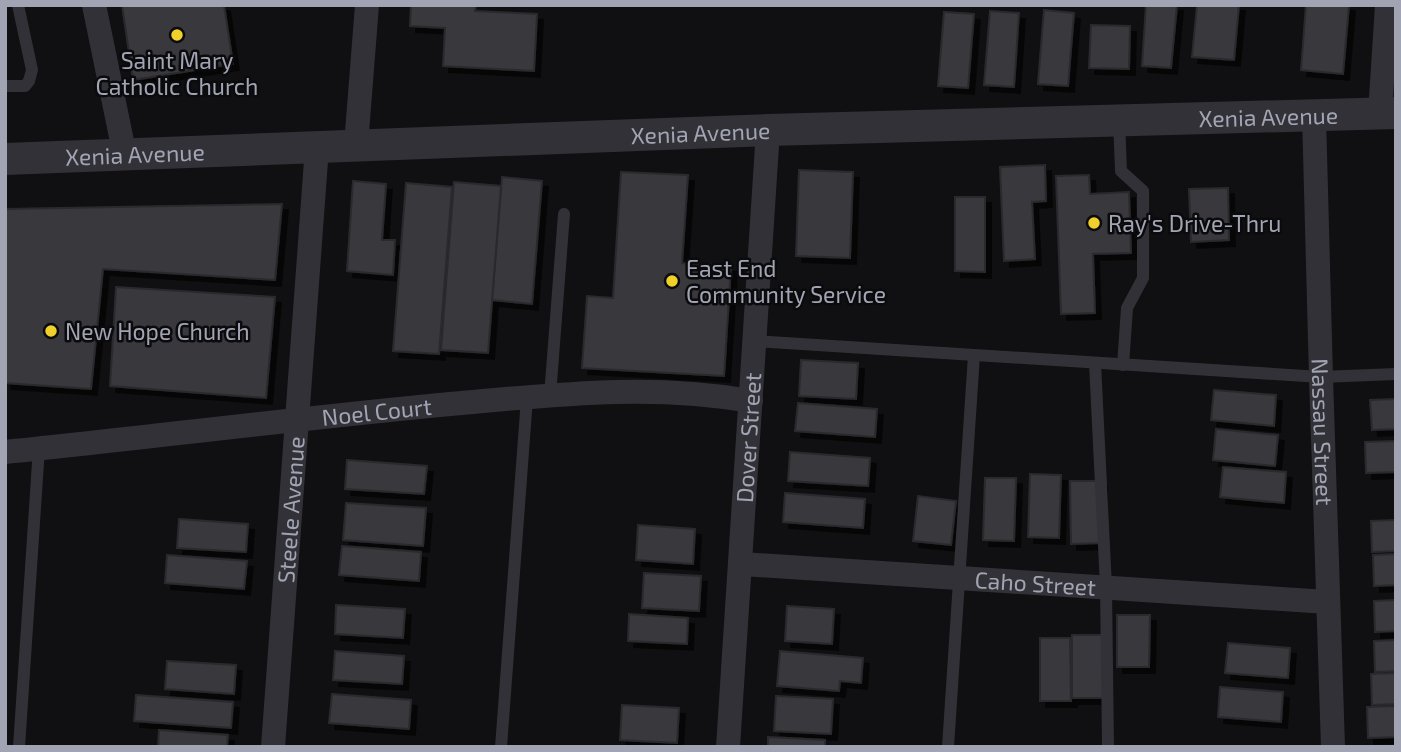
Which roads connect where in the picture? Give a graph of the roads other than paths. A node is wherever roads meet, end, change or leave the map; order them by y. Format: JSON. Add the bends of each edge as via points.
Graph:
{"nodes":[{"id":1,"x":18,"y":5,"type":"edge"},
{"id":2,"x":94,"y":5,"type":"edge"},
{"id":3,"x":367,"y":5,"type":"edge"},
{"id":4,"x":1387,"y":5,"type":"edge"},
{"id":5,"x":5,"y":86,"type":"edge"},
{"id":6,"x":1388,"y":113,"type":"edge"},
{"id":7,"x":1314,"y":115,"type":"junction"},
{"id":8,"x":1119,"y":120,"type":"junction"},
{"id":9,"x":768,"y":130,"type":"junction"},
{"id":10,"x":356,"y":145,"type":"junction"},
{"id":11,"x":317,"y":147,"type":"junction"},
{"id":12,"x":125,"y":156,"type":"junction"},
{"id":13,"x":5,"y":159,"type":"edge"},
{"id":14,"x":564,"y":214,"type":"dead end"},
{"id":15,"x":755,"y":341,"type":"junction"},
{"id":16,"x":974,"y":355,"type":"junction"},
{"id":17,"x":1096,"y":363,"type":"junction"},
{"id":18,"x":1123,"y":365,"type":"junction"},
{"id":19,"x":1396,"y":374,"type":"edge"},
{"id":20,"x":1321,"y":377,"type":"junction"},
{"id":21,"x":538,"y":397,"type":"junction"},
{"id":22,"x":751,"y":401,"type":"junction"},
{"id":23,"x":297,"y":418,"type":"junction"},
{"id":24,"x":38,"y":448,"type":"junction"},
{"id":25,"x":5,"y":452,"type":"edge"},
{"id":26,"x":742,"y":564,"type":"junction"},
{"id":27,"x":960,"y":577,"type":"junction"},
{"id":28,"x":1106,"y":587,"type":"junction"},
{"id":29,"x":1328,"y":602,"type":"junction"},
{"id":30,"x":19,"y":747,"type":"edge"},
{"id":31,"x":273,"y":747,"type":"edge"},
{"id":32,"x":501,"y":747,"type":"edge"},
{"id":33,"x":728,"y":747,"type":"edge"},
{"id":34,"x":948,"y":747,"type":"edge"},
{"id":35,"x":1108,"y":747,"type":"edge"},
{"id":36,"x":1333,"y":747,"type":"edge"}],
"edges":[{"from":1,"to":5,"type":"lane","via":[[32,70],[24,86]]},
{"from":2,"to":12,"type":"street"},
{"from":3,"to":10,"type":"street"},
{"from":4,"to":6,"type":"street"},
{"from":6,"to":7,"type":"street","name":"Xenia Avenue"},
{"from":7,"to":8,"type":"street","name":"Xenia Avenue"},
{"from":7,"to":20,"type":"street","name":"Nassau Street"},
{"from":8,"to":9,"type":"street","name":"Xenia Avenue"},
{"from":8,"to":18,"type":"lane","via":[[1121,171],[1143,191],[1143,278],[1127,307]]},
{"from":9,"to":10,"type":"street","name":"Xenia Avenue"},
{"from":9,"to":15,"type":"street","name":"Dover Street"},
{"from":10,"to":11,"type":"street","name":"Xenia Avenue"},
{"from":11,"to":12,"type":"street","name":"Xenia Avenue"},
{"from":11,"to":23,"type":"street","name":"Steele Avenue"},
{"from":12,"to":13,"type":"street","name":"Xenia Avenue"},
{"from":14,"to":21,"type":"lane"},
{"from":15,"to":16,"type":"lane"},
{"from":15,"to":22,"type":"street","name":"Dover Street"},
{"from":16,"to":17,"type":"lane"},
{"from":16,"to":27,"type":"lane"},
{"from":17,"to":18,"type":"lane"},
{"from":17,"to":28,"type":"lane"},
{"from":18,"to":20,"type":"lane"},
{"from":19,"to":20,"type":"lane"},
{"from":20,"to":29,"type":"street","name":"Nassau Street"},
{"from":21,"to":22,"type":"street","name":"Noel Court","via":[[634,390],[705,393]]},
{"from":21,"to":23,"type":"street","name":"Noel Court"},
{"from":21,"to":32,"type":"lane"},
{"from":22,"to":26,"type":"street","name":"Dover Street"},
{"from":23,"to":24,"type":"street","name":"Noel Court"},
{"from":23,"to":31,"type":"street","name":"Steele Avenue"},
{"from":24,"to":25,"type":"street","name":"Noel Court"},
{"from":24,"to":30,"type":"lane"},
{"from":26,"to":27,"type":"street","name":"Caho Street"},
{"from":26,"to":33,"type":"street","name":"Dover Street"},
{"from":27,"to":28,"type":"street","name":"Caho Street"},
{"from":27,"to":34,"type":"lane"},
{"from":28,"to":29,"type":"street","name":"Caho Street"},
{"from":28,"to":35,"type":"lane"},
{"from":29,"to":36,"type":"street","name":"Nassau Street"}]}
